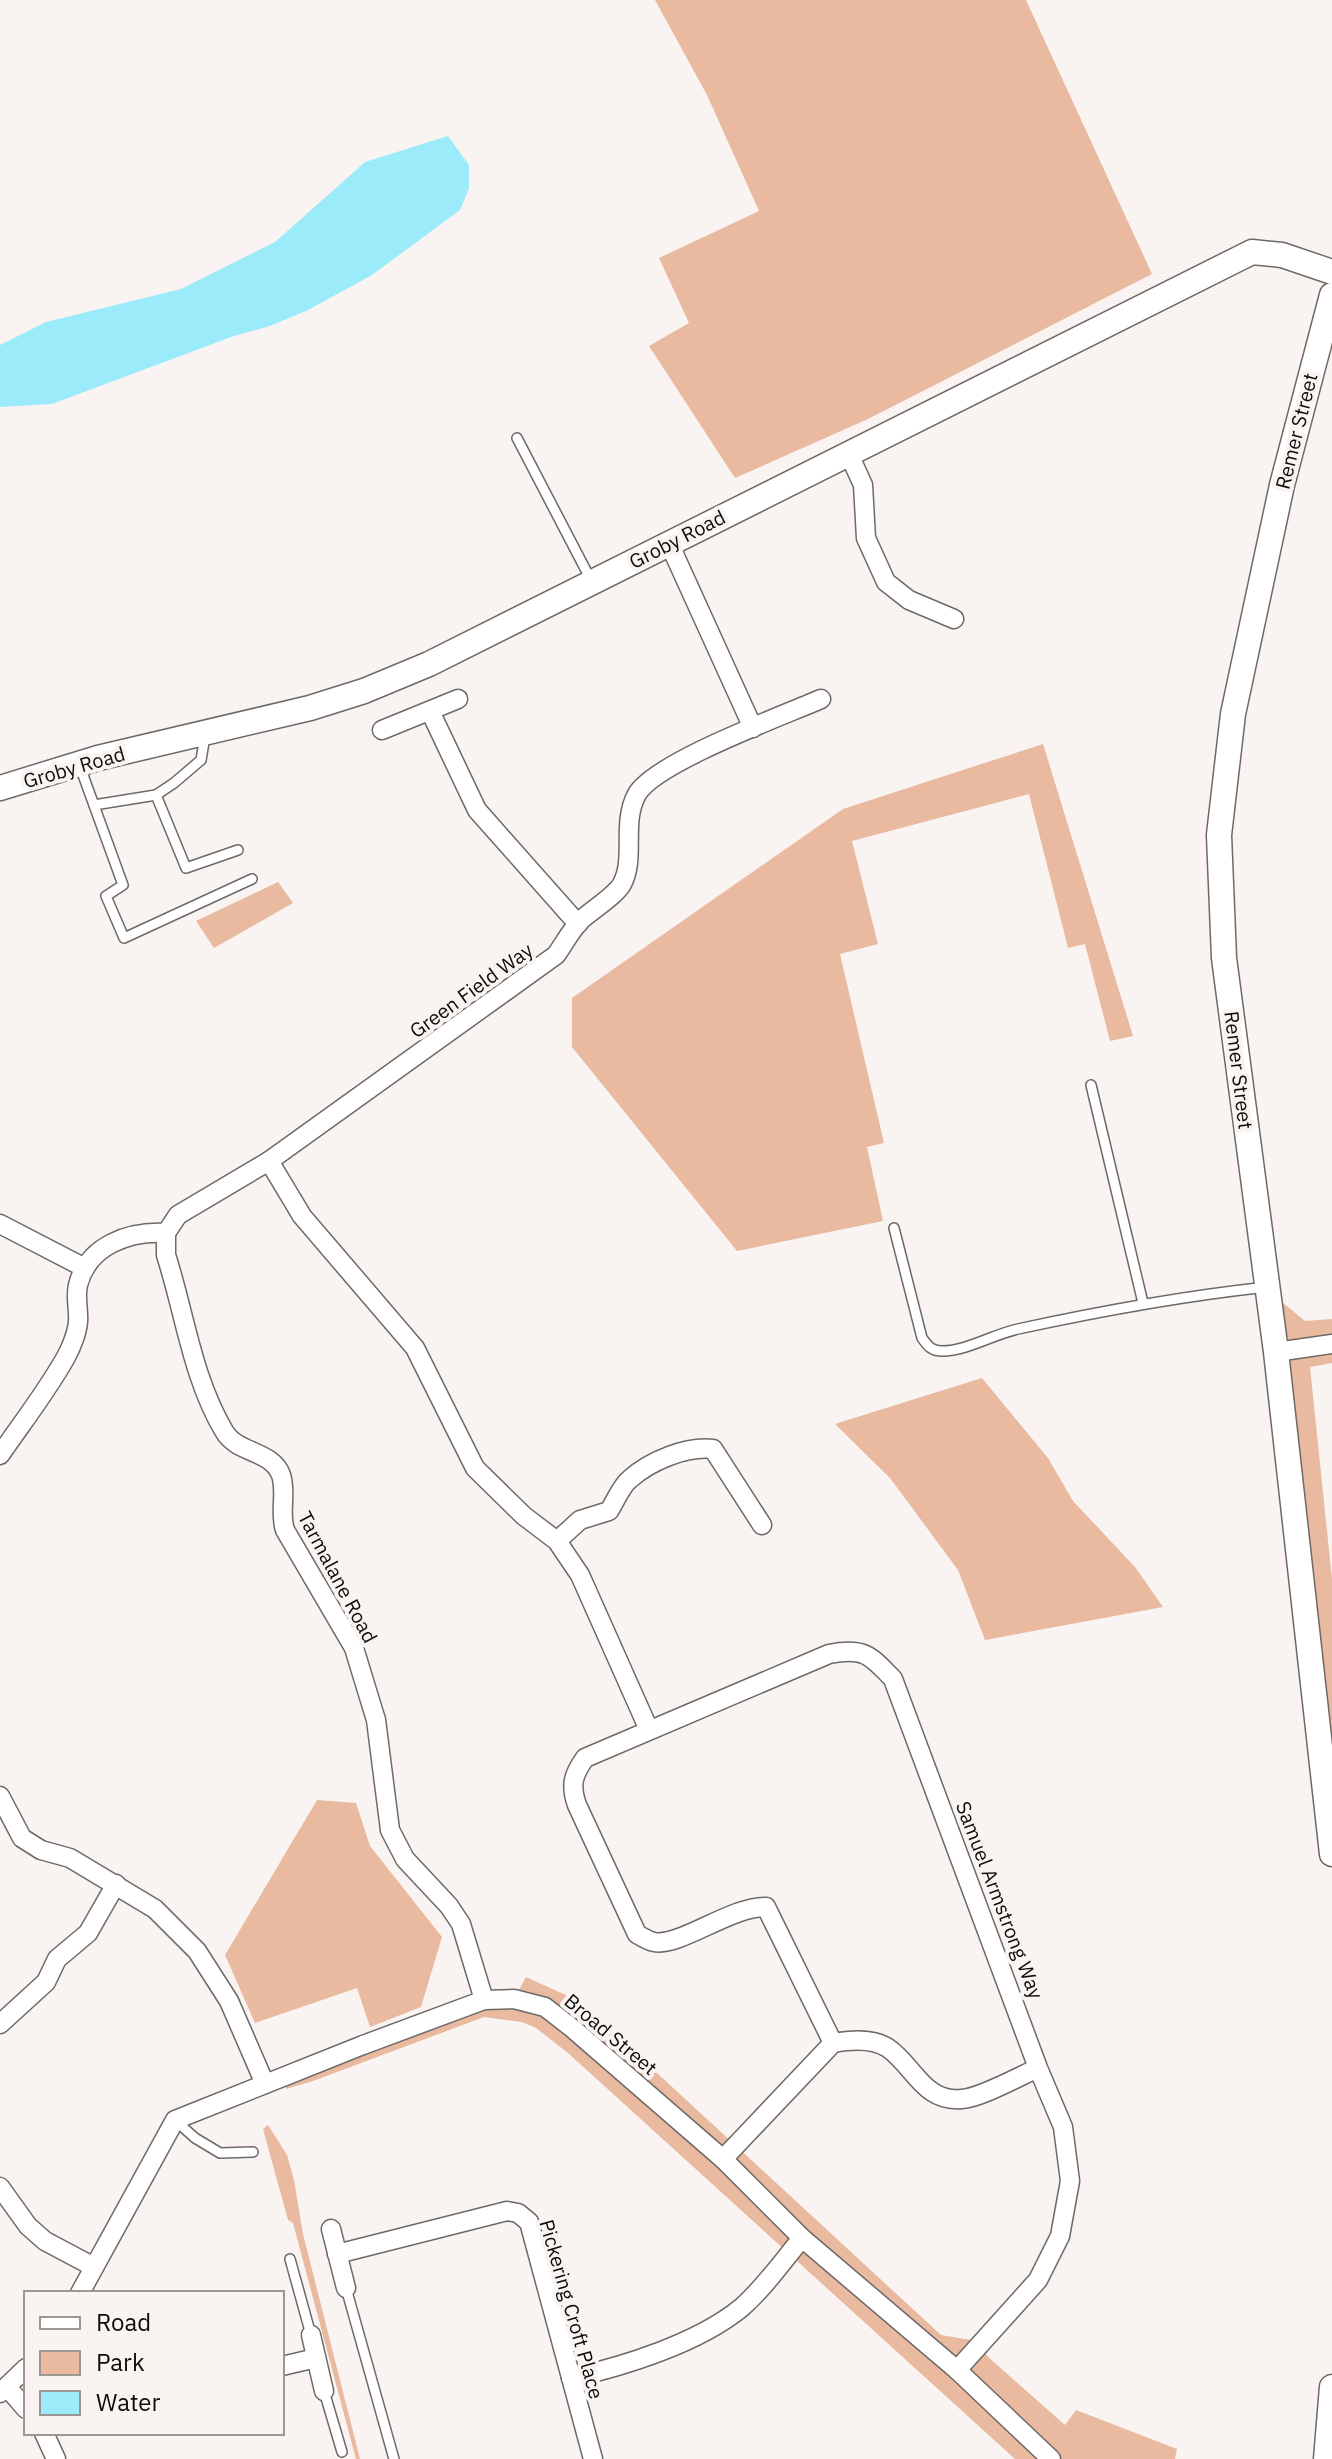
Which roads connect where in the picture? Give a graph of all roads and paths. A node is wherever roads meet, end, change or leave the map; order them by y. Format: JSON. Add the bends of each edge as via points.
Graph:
{"nodes":[{"id":1,"x":1332,"y":272,"type":"edge"},
{"id":2,"x":1332,"y":295,"type":"edge"},
{"id":3,"x":517,"y":438,"type":"dead end"},
{"id":4,"x":848,"y":452,"type":"junction"},
{"id":5,"x":669,"y":543,"type":"junction"},
{"id":6,"x":592,"y":582,"type":"junction"},
{"id":7,"x":954,"y":619,"type":"dead end"},
{"id":8,"x":458,"y":699,"type":"dead end"},
{"id":9,"x":821,"y":699,"type":"dead end"},
{"id":10,"x":430,"y":711,"type":"junction"},
{"id":11,"x":753,"y":728,"type":"junction"},
{"id":12,"x":382,"y":730,"type":"dead end"},
{"id":13,"x":206,"y":733,"type":"junction"},
{"id":14,"x":79,"y":764,"type":"junction"},
{"id":15,"x":0,"y":788,"type":"edge"},
{"id":16,"x":156,"y":795,"type":"junction"},
{"id":17,"x":94,"y":805,"type":"junction"},
{"id":18,"x":238,"y":850,"type":"dead end"},
{"id":19,"x":252,"y":879,"type":"dead end"},
{"id":20,"x":578,"y":924,"type":"junction"},
{"id":21,"x":1091,"y":1085,"type":"dead end"},
{"id":22,"x":269,"y":1161,"type":"junction"},
{"id":23,"x":0,"y":1224,"type":"edge"},
{"id":24,"x":894,"y":1228,"type":"dead end"},
{"id":25,"x":166,"y":1233,"type":"junction"},
{"id":26,"x":85,"y":1268,"type":"junction"},
{"id":27,"x":1267,"y":1287,"type":"junction"},
{"id":28,"x":1143,"y":1303,"type":"junction"},
{"id":29,"x":1332,"y":1344,"type":"edge"},
{"id":30,"x":1276,"y":1352,"type":"junction"},
{"id":31,"x":1,"y":1453,"type":"edge"},
{"id":32,"x":762,"y":1525,"type":"dead end"},
{"id":33,"x":557,"y":1541,"type":"junction"},
{"id":34,"x":649,"y":1730,"type":"junction"},
{"id":35,"x":0,"y":1796,"type":"edge"},
{"id":36,"x":1332,"y":1854,"type":"edge"},
{"id":37,"x":116,"y":1884,"type":"junction"},
{"id":38,"x":484,"y":2000,"type":"junction"},
{"id":39,"x":0,"y":2024,"type":"edge"},
{"id":40,"x":833,"y":2043,"type":"junction"},
{"id":41,"x":1038,"y":2068,"type":"junction"},
{"id":42,"x":265,"y":2084,"type":"junction"},
{"id":43,"x":175,"y":2120,"type":"junction"},
{"id":44,"x":253,"y":2152,"type":"dead end"},
{"id":45,"x":723,"y":2159,"type":"junction"},
{"id":46,"x":0,"y":2187,"type":"edge"},
{"id":47,"x":331,"y":2229,"type":"dead end"},
{"id":48,"x":802,"y":2238,"type":"junction"},
{"id":49,"x":337,"y":2254,"type":"junction"},
{"id":50,"x":290,"y":2259,"type":"dead end"},
{"id":51,"x":94,"y":2267,"type":"junction"},
{"id":52,"x":346,"y":2288,"type":"joint"},
{"id":53,"x":81,"y":2291,"type":"edge"},
{"id":54,"x":311,"y":2335,"type":"joint"},
{"id":55,"x":316,"y":2358,"type":"junction"},
{"id":56,"x":284,"y":2366,"type":"edge"},
{"id":57,"x":24,"y":2370,"type":"edge"},
{"id":58,"x":957,"y":2370,"type":"junction"},
{"id":59,"x":571,"y":2378,"type":"junction"},
{"id":60,"x":1332,"y":2387,"type":"edge"},
{"id":61,"x":4,"y":2390,"type":"edge"},
{"id":62,"x":324,"y":2391,"type":"joint"},
{"id":63,"x":24,"y":2407,"type":"edge"},
{"id":64,"x":45,"y":2435,"type":"edge"},
{"id":65,"x":342,"y":2452,"type":"dead end"},
{"id":66,"x":56,"y":2459,"type":"edge"},
{"id":67,"x":394,"y":2459,"type":"edge"},
{"id":68,"x":593,"y":2459,"type":"edge"},
{"id":69,"x":1051,"y":2459,"type":"edge"},
{"id":70,"x":1326,"y":2459,"type":"edge"}],
"edges":[{"from":1,"to":4,"type":"street","name":"Groby Road","via":[[1282,255],[1252,252]]},
{"from":2,"to":27,"type":"street","name":"Remer Street","via":[[1282,485],[1242,668],[1219,835],[1224,958]]},
{"from":3,"to":6,"type":"lane"},
{"from":4,"to":5,"type":"street","name":"Groby Road"},
{"from":4,"to":7,"type":"street","via":[[863,485],[866,538],[886,582],[909,600]]},
{"from":5,"to":6,"type":"street","name":"Groby Road"},
{"from":5,"to":11,"type":"street"},
{"from":6,"to":13,"type":"street","name":"Groby Road","via":[[364,691]]},
{"from":8,"to":10,"type":"street"},
{"from":9,"to":11,"type":"street","name":"Green Field Way"},
{"from":10,"to":12,"type":"street"},
{"from":10,"to":20,"type":"street","via":[[477,810]]},
{"from":11,"to":20,"type":"street","name":"Green Field Way","via":[[691,754],[638,792],[629,816],[627,871],[620,887]]},
{"from":13,"to":14,"type":"street","name":"Groby Road"},
{"from":13,"to":16,"type":"lane","via":[[201,760]]},
{"from":14,"to":15,"type":"street","name":"Groby Road"},
{"from":14,"to":17,"type":"lane"},
{"from":16,"to":17,"type":"lane"},
{"from":16,"to":18,"type":"lane","via":[[186,868]]},
{"from":17,"to":19,"type":"lane","via":[[123,885],[106,896],[124,938]]},
{"from":20,"to":22,"type":"street","name":"Green Field Way","via":[[556,955]]},
{"from":21,"to":28,"type":"lane"},
{"from":22,"to":25,"type":"street","name":"Green Field Way","via":[[178,1215]]},
{"from":22,"to":33,"type":"street","via":[[302,1216],[415,1348],[475,1468]]},
{"from":23,"to":26,"type":"street"},
{"from":24,"to":28,"type":"lane","via":[[922,1338],[939,1351]]},
{"from":25,"to":26,"type":"street","via":[[124,1238],[101,1250]]},
{"from":25,"to":38,"type":"street","name":"Tarmalane Road","via":[[166,1255],[201,1384],[226,1434],[238,1446],[272,1461],[282,1476],[280,1515],[285,1530],[354,1648],[376,1720],[390,1830],[405,1859],[461,1924]]},
{"from":26,"to":31,"type":"street","via":[[77,1287],[78,1325],[66,1356]]},
{"from":27,"to":28,"type":"lane"},
{"from":27,"to":30,"type":"street","name":"Remer Street"},
{"from":29,"to":30,"type":"street"},
{"from":30,"to":36,"type":"street","name":"Remer Street"},
{"from":32,"to":33,"type":"street","via":[[713,1449],[697,1447],[628,1480],[609,1511],[580,1520]]},
{"from":33,"to":34,"type":"street","via":[[580,1575]]},
{"from":34,"to":40,"type":"street","name":"Samuel Armstrong Way","via":[[585,1758],[573,1774],[577,1805],[637,1934],[655,1943],[750,1906],[766,1907]]},
{"from":34,"to":41,"type":"street","name":"Samuel Armstrong Way","via":[[829,1654],[851,1650],[872,1658],[893,1679]]},
{"from":35,"to":37,"type":"street","via":[[22,1838]]},
{"from":37,"to":39,"type":"street","via":[[88,1933],[57,1959],[35,1994]]},
{"from":37,"to":42,"type":"street","via":[[155,1909],[197,1951],[229,2001]]},
{"from":38,"to":42,"type":"street","name":"Broad Street"},
{"from":38,"to":45,"type":"street","name":"Broad Street","via":[[514,1999],[545,2007]]},
{"from":40,"to":41,"type":"street","via":[[851,2040],[887,2047],[941,2098],[965,2099]]},
{"from":40,"to":45,"type":"street"},
{"from":41,"to":58,"type":"street","name":"Samuel Armstrong Way","via":[[1063,2127],[1070,2181],[1060,2236],[1038,2280]]},
{"from":42,"to":43,"type":"street","name":"Broad Street"},
{"from":43,"to":44,"type":"lane","via":[[220,2153]]},
{"from":43,"to":51,"type":"street"},
{"from":45,"to":48,"type":"street","name":"Broad Street"},
{"from":46,"to":51,"type":"street","via":[[45,2241]]},
{"from":47,"to":49,"type":"street"},
{"from":48,"to":58,"type":"street","name":"Broad Street"},
{"from":48,"to":59,"type":"street","via":[[727,2318],[628,2364]]},
{"from":49,"to":52,"type":"street"},
{"from":49,"to":59,"type":"street","name":"Pickering Croft Place","via":[[507,2211],[518,2213],[529,2222]]},
{"from":50,"to":54,"type":"lane"},
{"from":51,"to":53,"type":"street"},
{"from":52,"to":67,"type":"lane"},
{"from":54,"to":55,"type":"street"},
{"from":55,"to":56,"type":"street"},
{"from":55,"to":62,"type":"street"},
{"from":57,"to":61,"type":"street"},
{"from":58,"to":69,"type":"street","name":"Broad Street"},
{"from":59,"to":68,"type":"street","name":"Pickering Croft Place"},
{"from":60,"to":70,"type":"street"},
{"from":61,"to":63,"type":"street"},
{"from":62,"to":65,"type":"lane"},
{"from":64,"to":66,"type":"street"}]}
